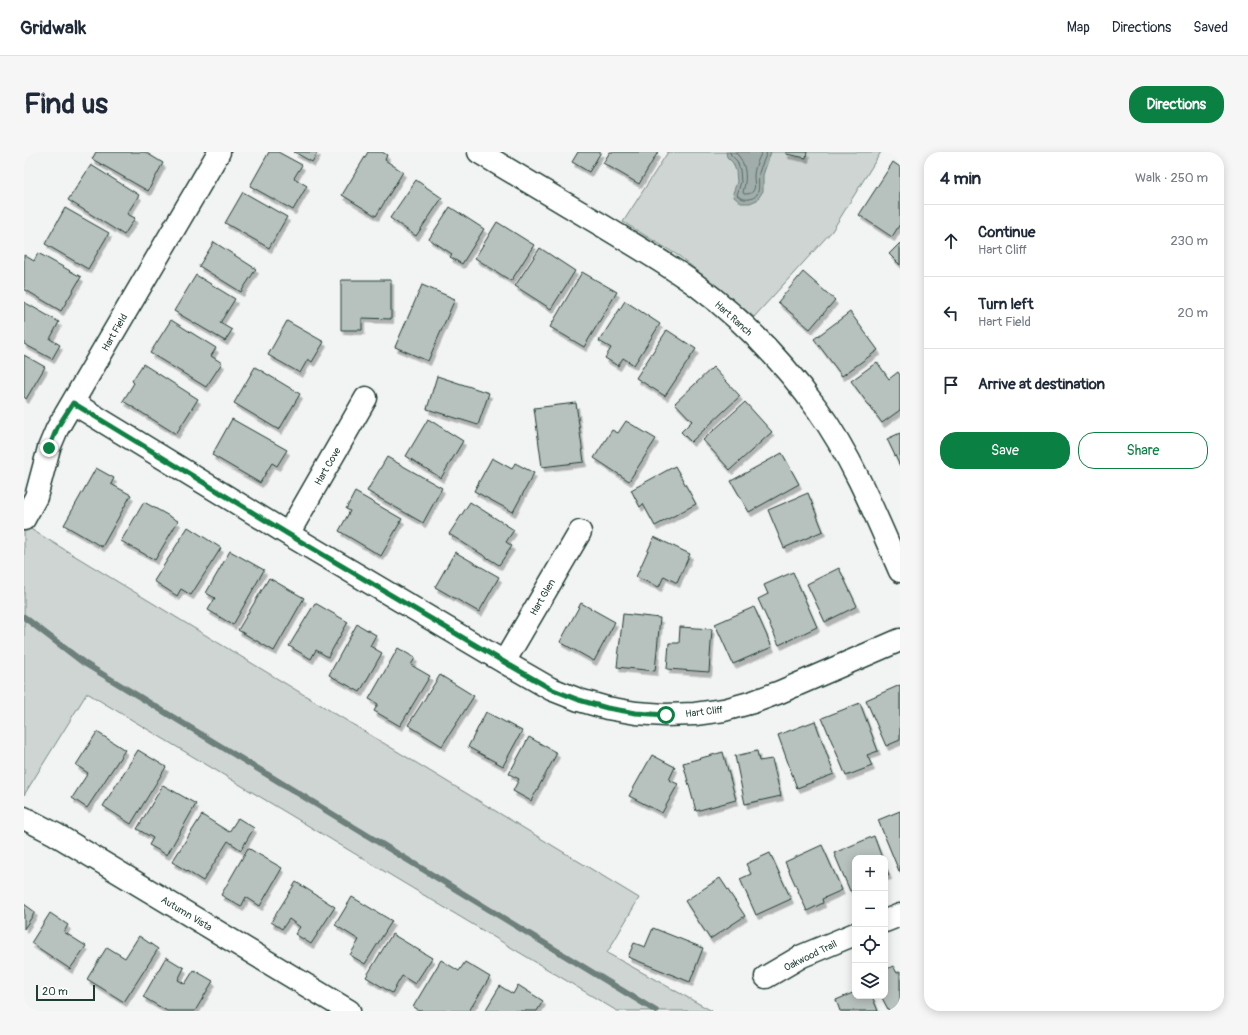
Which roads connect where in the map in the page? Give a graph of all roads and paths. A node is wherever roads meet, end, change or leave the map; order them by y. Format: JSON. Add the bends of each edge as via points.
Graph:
{"nodes":[{"id":1,"x":218,"y":152,"type":"edge"},
{"id":2,"x":479,"y":152,"type":"edge"},
{"id":3,"x":506,"y":159,"type":"edge"},
{"id":4,"x":366,"y":398,"type":"dead end"},
{"id":5,"x":73,"y":403,"type":"junction"},
{"id":6,"x":24,"y":519,"type":"edge"},
{"id":7,"x":580,"y":532,"type":"dead end"},
{"id":8,"x":288,"y":534,"type":"junction"},
{"id":9,"x":900,"y":571,"type":"edge"},
{"id":10,"x":900,"y":640,"type":"edge"},
{"id":11,"x":504,"y":662,"type":"junction"},
{"id":12,"x":24,"y":818,"type":"edge"},
{"id":13,"x":900,"y":915,"type":"edge"},
{"id":14,"x":888,"y":920,"type":"edge"},
{"id":15,"x":852,"y":935,"type":"edge"},
{"id":16,"x":766,"y":977,"type":"dead end"},
{"id":17,"x":349,"y":1011,"type":"edge"}],
"edges":[{"from":1,"to":5,"type":"street","name":"Hart Field"},
{"from":2,"to":3,"type":"street","name":"Hart Ranch"},
{"from":3,"to":9,"type":"street","name":"Hart Ranch","via":[[696,285],[741,323],[782,364],[818,410],[849,460]]},
{"from":4,"to":8,"type":"street","name":"Hart Cove"},
{"from":5,"to":6,"type":"street","name":"Hart Field","via":[[57,428],[36,497]]},
{"from":5,"to":8,"type":"street","name":"Hart Cliff"},
{"from":7,"to":11,"type":"street","name":"Hart Glen"},
{"from":8,"to":11,"type":"street","name":"Hart Cliff"},
{"from":10,"to":11,"type":"street","name":"Hart Cliff","via":[[766,697],[724,710],[695,714],[636,713],[607,708],[551,689]]},
{"from":12,"to":17,"type":"street","name":"Autumn Vista","via":[[62,838]]},
{"from":13,"to":14,"type":"street"},
{"from":15,"to":16,"type":"street","name":"Oakwood Trail","via":[[802,956]]}]}
